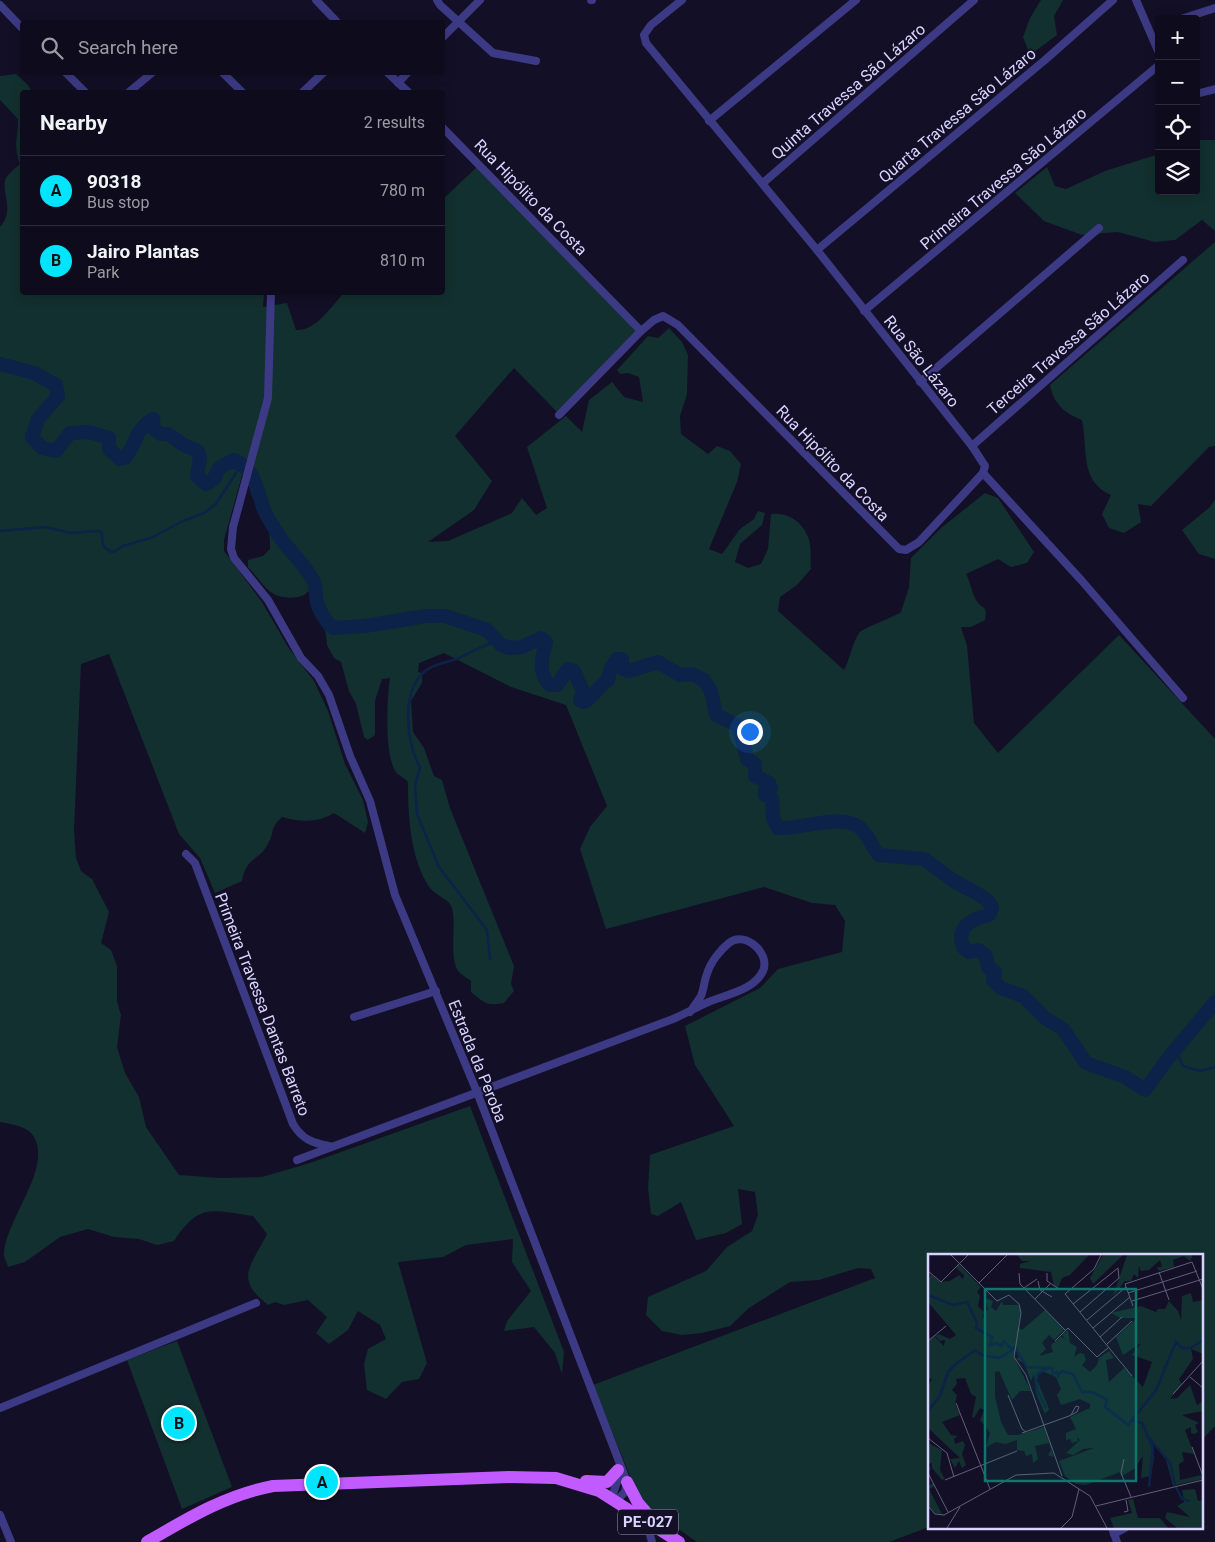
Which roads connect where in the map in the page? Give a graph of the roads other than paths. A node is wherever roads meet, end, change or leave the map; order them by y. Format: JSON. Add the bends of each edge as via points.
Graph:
{"nodes":[{"id":1,"x":316,"y":0,"type":"edge"},
{"id":2,"x":438,"y":0,"type":"edge"},
{"id":3,"x":480,"y":0,"type":"edge"},
{"id":4,"x":682,"y":0,"type":"edge"},
{"id":5,"x":856,"y":0,"type":"edge"},
{"id":6,"x":974,"y":0,"type":"edge"},
{"id":7,"x":1113,"y":0,"type":"edge"},
{"id":8,"x":1136,"y":0,"type":"edge"},
{"id":9,"x":0,"y":5,"type":"edge"},
{"id":10,"x":1215,"y":8,"type":"edge"},
{"id":11,"x":1193,"y":15,"type":"edge"},
{"id":12,"x":335,"y":20,"type":"edge"},
{"id":13,"x":459,"y":21,"type":"junction"},
{"id":14,"x":20,"y":26,"type":"edge"},
{"id":15,"x":1155,"y":27,"type":"edge"},
{"id":16,"x":1149,"y":29,"type":"junction"},
{"id":17,"x":445,"y":35,"type":"edge"},
{"id":18,"x":1155,"y":43,"type":"edge"},
{"id":19,"x":536,"y":61,"type":"dead end"},
{"id":20,"x":1155,"y":68,"type":"edge"},
{"id":21,"x":68,"y":75,"type":"edge"},
{"id":22,"x":149,"y":75,"type":"edge"},
{"id":23,"x":225,"y":75,"type":"edge"},
{"id":24,"x":321,"y":75,"type":"edge"},
{"id":25,"x":390,"y":75,"type":"edge"},
{"id":26,"x":405,"y":75,"type":"edge"},
{"id":27,"x":398,"y":83,"type":"junction"},
{"id":28,"x":1215,"y":89,"type":"edge"},
{"id":29,"x":83,"y":90,"type":"edge"},
{"id":30,"x":131,"y":90,"type":"edge"},
{"id":31,"x":240,"y":90,"type":"edge"},
{"id":32,"x":306,"y":90,"type":"edge"},
{"id":33,"x":406,"y":90,"type":"edge"},
{"id":34,"x":1200,"y":93,"type":"edge"},
{"id":35,"x":709,"y":121,"type":"junction"},
{"id":36,"x":445,"y":129,"type":"edge"},
{"id":37,"x":762,"y":183,"type":"junction"},
{"id":38,"x":1099,"y":228,"type":"dead end"},
{"id":39,"x":817,"y":250,"type":"junction"},
{"id":40,"x":1183,"y":260,"type":"dead end"},
{"id":41,"x":271,"y":295,"type":"edge"},
{"id":42,"x":864,"y":311,"type":"junction"},
{"id":43,"x":641,"y":331,"type":"junction"},
{"id":44,"x":920,"y":382,"type":"junction"},
{"id":45,"x":559,"y":414,"type":"dead end"},
{"id":46,"x":972,"y":446,"type":"junction"},
{"id":47,"x":984,"y":473,"type":"junction"},
{"id":48,"x":1181,"y":697,"type":"dead end"},
{"id":49,"x":186,"y":854,"type":"dead end"},
{"id":50,"x":436,"y":992,"type":"junction"},
{"id":51,"x":690,"y":1012,"type":"junction"},
{"id":52,"x":354,"y":1018,"type":"dead end"},
{"id":53,"x":477,"y":1092,"type":"junction"},
{"id":54,"x":331,"y":1146,"type":"junction"},
{"id":55,"x":297,"y":1160,"type":"dead end"},
{"id":56,"x":256,"y":1304,"type":"dead end"},
{"id":57,"x":0,"y":1408,"type":"edge"},
{"id":58,"x":617,"y":1455,"type":"junction"},
{"id":59,"x":618,"y":1470,"type":"junction"},
{"id":60,"x":556,"y":1478,"type":"junction"},
{"id":61,"x":627,"y":1482,"type":"junction"},
{"id":62,"x":614,"y":1499,"type":"junction"},
{"id":63,"x":0,"y":1515,"type":"edge"},
{"id":64,"x":646,"y":1520,"type":"junction"},
{"id":65,"x":11,"y":1542,"type":"edge"},
{"id":66,"x":147,"y":1542,"type":"edge"},
{"id":67,"x":652,"y":1542,"type":"edge"},
{"id":68,"x":680,"y":1542,"type":"edge"}],
"edges":[{"from":1,"to":12,"type":"street"},
{"from":2,"to":13,"type":"street"},
{"from":3,"to":13,"type":"street"},
{"from":4,"to":35,"type":"street","name":"Rua São Lázaro","via":[[650,25],[644,35],[646,43]]},
{"from":5,"to":35,"type":"street"},
{"from":6,"to":37,"type":"street","name":"Quinta Travessa São Lázaro"},
{"from":7,"to":39,"type":"street","name":"Quarta Travessa São Lázaro"},
{"from":8,"to":16,"type":"street"},
{"from":9,"to":14,"type":"street"},
{"from":10,"to":11,"type":"street"},
{"from":13,"to":17,"type":"street"},
{"from":13,"to":19,"type":"street","via":[[493,53]]},
{"from":15,"to":16,"type":"street"},
{"from":16,"to":18,"type":"street"},
{"from":20,"to":42,"type":"street","name":"Primeira Travessa São Lázaro"},
{"from":21,"to":29,"type":"street"},
{"from":22,"to":30,"type":"street"},
{"from":23,"to":31,"type":"street"},
{"from":24,"to":32,"type":"street"},
{"from":25,"to":27,"type":"street"},
{"from":26,"to":27,"type":"street"},
{"from":27,"to":33,"type":"street"},
{"from":28,"to":34,"type":"street"},
{"from":35,"to":37,"type":"street","name":"Rua São Lázaro"},
{"from":36,"to":43,"type":"street","name":"Rua Hipólito da Costa"},
{"from":37,"to":39,"type":"street","name":"Rua São Lázaro"},
{"from":38,"to":44,"type":"street"},
{"from":39,"to":42,"type":"street","name":"Rua São Lázaro"},
{"from":40,"to":46,"type":"street","name":"Terceira Travessa São Lázaro"},
{"from":41,"to":50,"type":"street","name":"Estrada da Peroba","via":[[268,398],[234,527],[231,542],[234,558],[268,600],[301,658],[318,676],[329,695],[370,801],[395,895]]},
{"from":42,"to":44,"type":"street","name":"Rua São Lázaro"},
{"from":43,"to":45,"type":"street"},
{"from":43,"to":47,"type":"street","name":"Rua Hipólito da Costa","via":[[663,316],[678,325],[899,549],[913,547]]},
{"from":44,"to":46,"type":"street","name":"Rua São Lázaro"},
{"from":46,"to":47,"type":"street","name":"Rua São Lázaro","via":[[985,466]]},
{"from":47,"to":48,"type":"street","name":"Rua São Lázaro"},
{"from":49,"to":54,"type":"street","name":"Primeira Travessa Dantas Barreto","via":[[195,863],[293,1124],[308,1141]]},
{"from":50,"to":52,"type":"street"},
{"from":50,"to":53,"type":"street","name":"Estrada da Peroba"},
{"from":51,"to":51,"type":"street","via":[[753,982],[762,971],[764,961],[758,947],[743,939],[730,941],[707,972],[701,995]]},
{"from":51,"to":53,"type":"street"},
{"from":53,"to":54,"type":"street"},
{"from":53,"to":58,"type":"street","name":"Estrada da Peroba"},
{"from":54,"to":55,"type":"street"},
{"from":56,"to":57,"type":"street"},
{"from":58,"to":59,"type":"street"},
{"from":58,"to":61,"type":"street","name":"Estrada da Peroba"},
{"from":59,"to":60,"type":"main road","via":[[613,1478],[601,1483]]},
{"from":59,"to":62,"type":"street"},
{"from":60,"to":62,"type":"main road","number":"PE-027","via":[[587,1485]]},
{"from":60,"to":66,"type":"main road","number":"PE-027","via":[[273,1486],[223,1501]]},
{"from":61,"to":62,"type":"street","via":[[625,1492]]},
{"from":61,"to":68,"type":"main road","via":[[644,1510]]},
{"from":62,"to":64,"type":"main road","number":"PE-027"},
{"from":63,"to":65,"type":"street"},
{"from":64,"to":67,"type":"street"},
{"from":64,"to":68,"type":"main road","number":"PE-027"}]}
